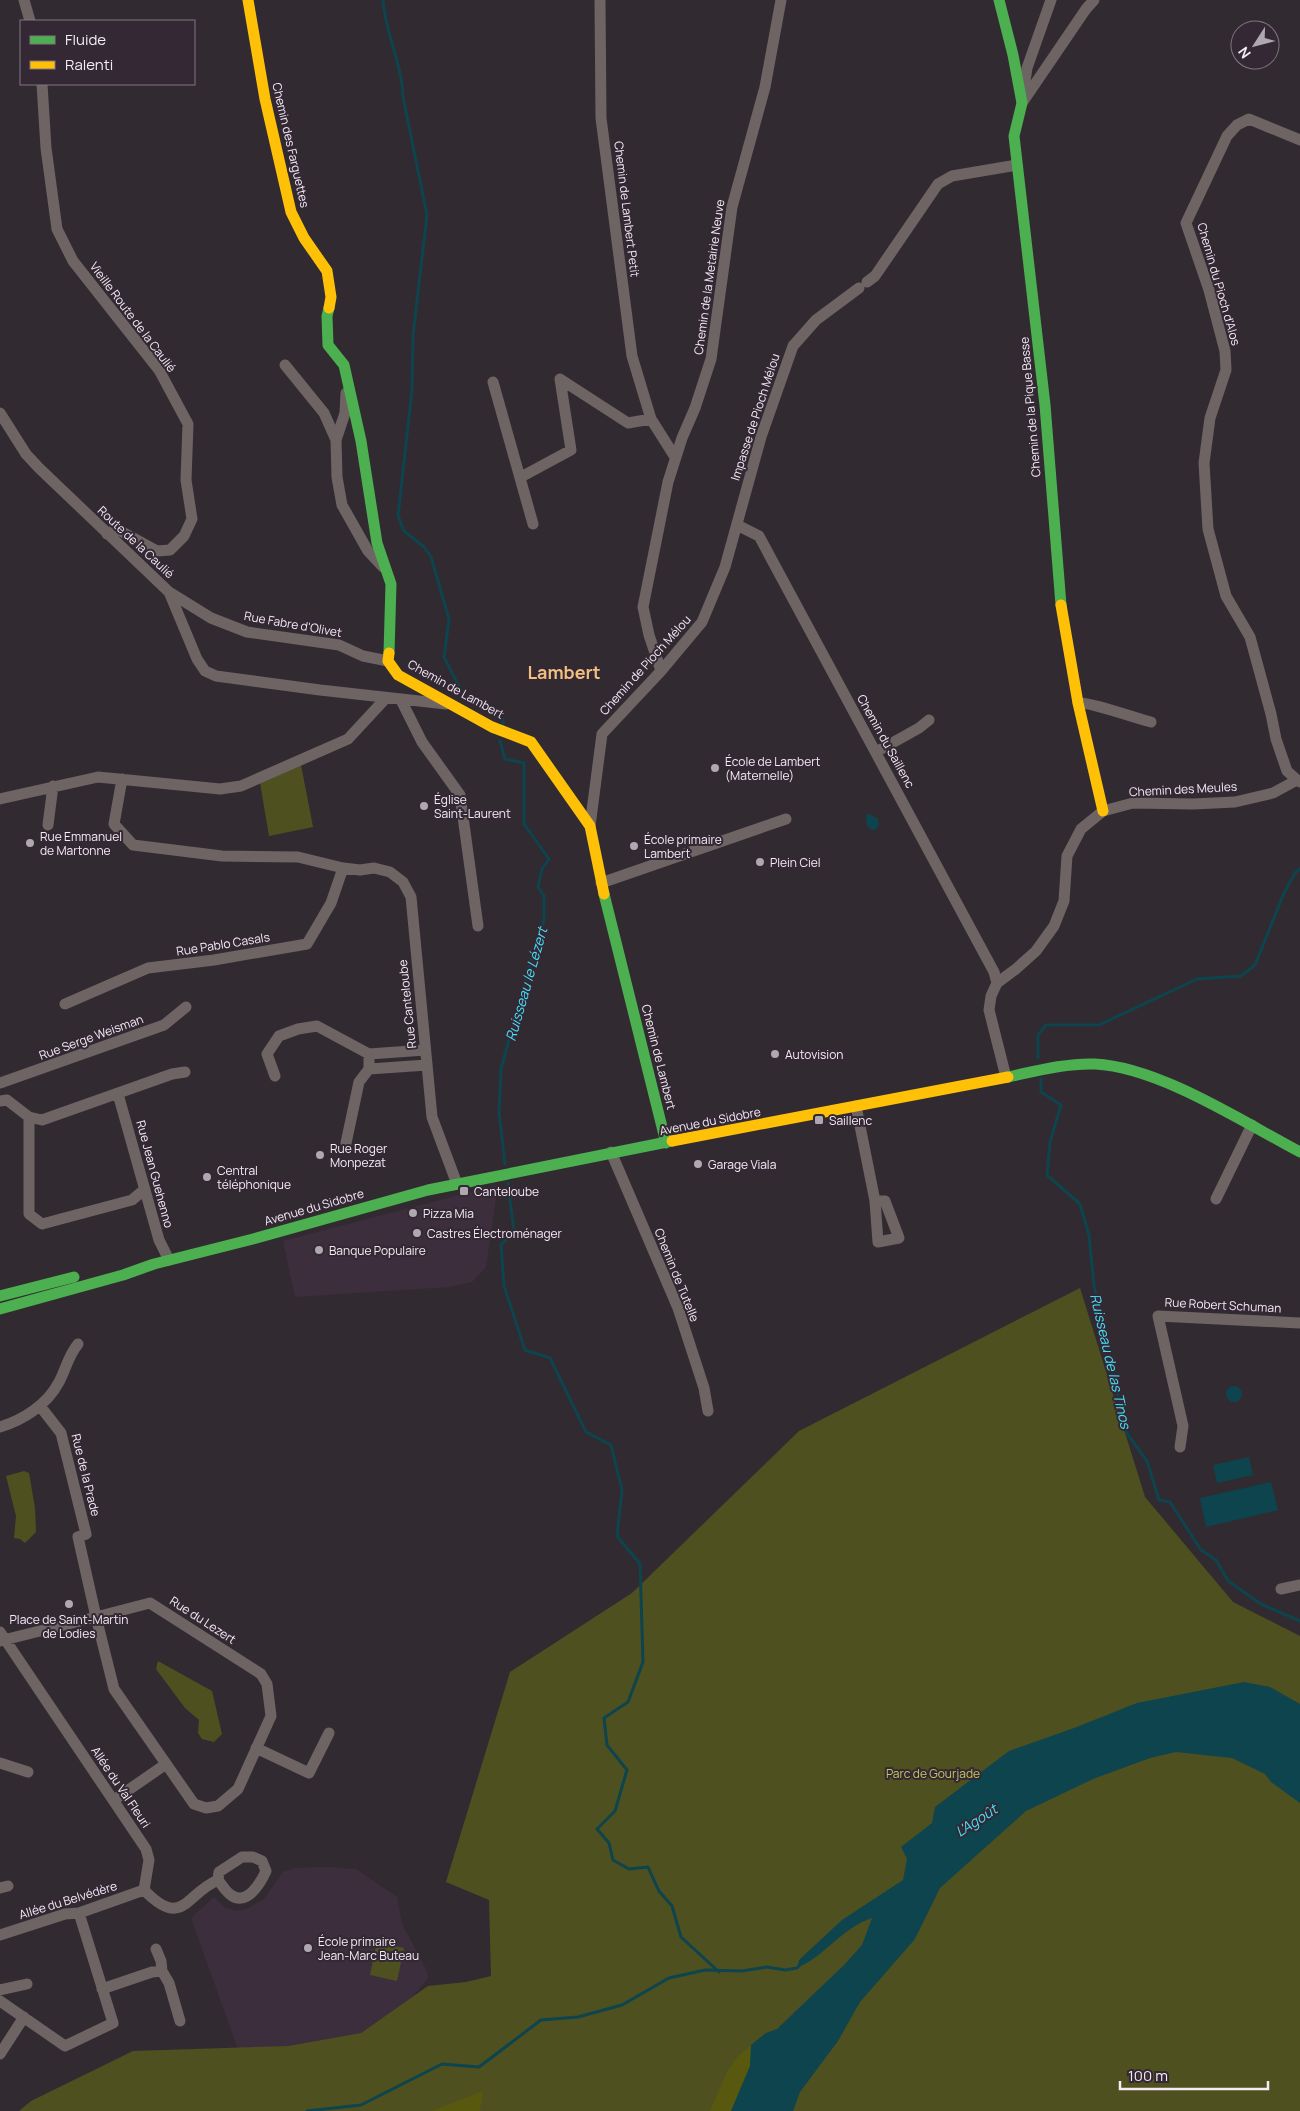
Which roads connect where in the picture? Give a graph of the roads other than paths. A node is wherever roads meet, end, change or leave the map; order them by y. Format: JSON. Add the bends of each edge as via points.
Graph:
{"nodes":[{"id":1,"x":24,"y":0,"type":"edge"},
{"id":2,"x":248,"y":0,"type":"edge"},
{"id":3,"x":600,"y":0,"type":"edge"},
{"id":4,"x":781,"y":0,"type":"edge"},
{"id":5,"x":999,"y":0,"type":"edge"},
{"id":6,"x":1050,"y":0,"type":"edge"},
{"id":7,"x":1094,"y":0,"type":"edge"},
{"id":8,"x":30,"y":20,"type":"edge"},
{"id":9,"x":42,"y":85,"type":"edge"},
{"id":10,"x":1022,"y":103,"type":"junction"},
{"id":11,"x":1300,"y":140,"type":"edge"},
{"id":12,"x":1017,"y":165,"type":"junction"},
{"id":13,"x":285,"y":365,"type":"dead end"},
{"id":14,"x":347,"y":378,"type":"junction"},
{"id":15,"x":493,"y":382,"type":"dead end"},
{"id":16,"x":0,"y":413,"type":"edge"},
{"id":17,"x":651,"y":419,"type":"junction"},
{"id":18,"x":336,"y":440,"type":"junction"},
{"id":19,"x":675,"y":457,"type":"junction"},
{"id":20,"x":521,"y":477,"type":"junction"},
{"id":21,"x":533,"y":524,"type":"dead end"},
{"id":22,"x":737,"y":525,"type":"junction"},
{"id":23,"x":107,"y":534,"type":"junction"},
{"id":24,"x":386,"y":570,"type":"junction"},
{"id":25,"x":169,"y":592,"type":"junction"},
{"id":26,"x":388,"y":661,"type":"junction"},
{"id":27,"x":661,"y":670,"type":"junction"},
{"id":28,"x":386,"y":698,"type":"junction"},
{"id":29,"x":401,"y":700,"type":"junction"},
{"id":30,"x":1078,"y":702,"type":"junction"},
{"id":31,"x":456,"y":705,"type":"junction"},
{"id":32,"x":929,"y":720,"type":"dead end"},
{"id":33,"x":1151,"y":722,"type":"dead end"},
{"id":34,"x":876,"y":752,"type":"junction"},
{"id":35,"x":122,"y":779,"type":"junction"},
{"id":36,"x":1299,"y":781,"type":"edge"},
{"id":37,"x":54,"y":786,"type":"junction"},
{"id":38,"x":0,"y":799,"type":"edge"},
{"id":39,"x":1103,"y":811,"type":"junction"},
{"id":40,"x":786,"y":819,"type":"dead end"},
{"id":41,"x":48,"y":825,"type":"dead end"},
{"id":42,"x":590,"y":826,"type":"junction"},
{"id":43,"x":343,"y":868,"type":"junction"},
{"id":44,"x":602,"y":883,"type":"junction"},
{"id":45,"x":478,"y":926,"type":"dead end"},
{"id":46,"x":996,"y":982,"type":"junction"},
{"id":47,"x":65,"y":1004,"type":"dead end"},
{"id":48,"x":186,"y":1007,"type":"dead end"},
{"id":49,"x":425,"y":1050,"type":"junction"},
{"id":50,"x":369,"y":1054,"type":"junction"},
{"id":51,"x":427,"y":1065,"type":"junction"},
{"id":52,"x":369,"y":1069,"type":"junction"},
{"id":53,"x":185,"y":1072,"type":"dead end"},
{"id":54,"x":275,"y":1076,"type":"dead end"},
{"id":55,"x":1006,"y":1077,"type":"junction"},
{"id":56,"x":4,"y":1082,"type":"edge"},
{"id":57,"x":118,"y":1094,"type":"junction"},
{"id":58,"x":3,"y":1100,"type":"edge"},
{"id":59,"x":856,"y":1106,"type":"junction"},
{"id":60,"x":29,"y":1117,"type":"junction"},
{"id":61,"x":1252,"y":1125,"type":"junction"},
{"id":62,"x":346,"y":1143,"type":"dead end"},
{"id":63,"x":666,"y":1143,"type":"junction"},
{"id":64,"x":612,"y":1152,"type":"junction"},
{"id":65,"x":1300,"y":1152,"type":"edge"},
{"id":66,"x":457,"y":1184,"type":"junction"},
{"id":67,"x":145,"y":1190,"type":"junction"},
{"id":68,"x":1216,"y":1199,"type":"dead end"},
{"id":69,"x":875,"y":1202,"type":"dead end"},
{"id":70,"x":169,"y":1260,"type":"junction"},
{"id":71,"x":0,"y":1296,"type":"edge"},
{"id":72,"x":0,"y":1309,"type":"edge"},
{"id":73,"x":1300,"y":1323,"type":"edge"},
{"id":74,"x":78,"y":1344,"type":"dead end"},
{"id":75,"x":40,"y":1406,"type":"junction"},
{"id":76,"x":708,"y":1411,"type":"dead end"},
{"id":77,"x":0,"y":1427,"type":"edge"},
{"id":78,"x":1180,"y":1447,"type":"dead end"},
{"id":79,"x":1300,"y":1585,"type":"edge"},
{"id":80,"x":1281,"y":1590,"type":"dead end"},
{"id":81,"x":94,"y":1615,"type":"junction"},
{"id":82,"x":2,"y":1637,"type":"edge"},
{"id":83,"x":329,"y":1733,"type":"dead end"},
{"id":84,"x":256,"y":1748,"type":"junction"},
{"id":85,"x":0,"y":1763,"type":"edge"},
{"id":86,"x":166,"y":1764,"type":"junction"},
{"id":87,"x":28,"y":1772,"type":"dead end"},
{"id":88,"x":114,"y":1800,"type":"junction"},
{"id":89,"x":218,"y":1880,"type":"dead end"},
{"id":90,"x":144,"y":1890,"type":"junction"},
{"id":91,"x":79,"y":1913,"type":"junction"},
{"id":92,"x":0,"y":1935,"type":"edge"},
{"id":93,"x":156,"y":1949,"type":"dead end"},
{"id":94,"x":162,"y":1971,"type":"junction"},
{"id":95,"x":27,"y":1984,"type":"dead end"},
{"id":96,"x":102,"y":1989,"type":"junction"},
{"id":97,"x":0,"y":1990,"type":"edge"},
{"id":98,"x":0,"y":2001,"type":"edge"},
{"id":99,"x":24,"y":2017,"type":"junction"},
{"id":100,"x":180,"y":2021,"type":"dead end"},
{"id":101,"x":0,"y":2054,"type":"edge"}],
"edges":[{"from":1,"to":8,"type":"street"},
{"from":2,"to":14,"type":"street","name":"Chemin des Farguettes","via":[[265,99],[291,212],[327,271],[331,297],[327,316],[328,346],[344,365]]},
{"from":3,"to":17,"type":"street","name":"Chemin de Lambert Petit","via":[[602,118],[632,356]]},
{"from":4,"to":19,"type":"street","name":"Chemin de la Metairie Neuve","via":[[765,87],[732,207],[711,359]]},
{"from":5,"to":10,"type":"street","name":"Chemin de la Pique Basse"},
{"from":6,"to":10,"type":"street","via":[[1027,68]]},
{"from":7,"to":10,"type":"street"},
{"from":9,"to":23,"type":"street","name":"Vieille Route de la Caulié","via":[[46,148],[57,229],[73,261],[159,370],[188,424],[186,480],[192,519],[184,536],[170,550],[157,551],[117,529]]},
{"from":10,"to":12,"type":"street","name":"Chemin de la Pique Basse","via":[[1014,136]]},
{"from":11,"to":36,"type":"street","name":"Chemin du Pioch d'Alos","via":[[1248,119],[1237,125],[1227,136],[1186,222],[1225,351],[1226,370],[1210,418],[1204,463],[1208,529],[1226,596],[1250,637],[1287,771]]},
{"from":12,"to":22,"type":"street","name":"Impasse de Pioch Mélou","via":[[952,176],[938,184],[875,276],[816,320],[793,346],[761,437]]},
{"from":12,"to":30,"type":"street","name":"Chemin de la Pique Basse","via":[[1044,405],[1061,610]]},
{"from":13,"to":18,"type":"street","via":[[324,413]]},
{"from":14,"to":18,"type":"street","via":[[345,413]]},
{"from":14,"to":24,"type":"street","via":[[361,441],[377,543]]},
{"from":15,"to":20,"type":"street"},
{"from":16,"to":23,"type":"street","name":"Route de la Caulié","via":[[26,454]]},
{"from":17,"to":19,"type":"street","name":"Chemin de Lambert Petit"},
{"from":17,"to":20,"type":"street","via":[[628,423],[560,379],[571,450]]},
{"from":18,"to":24,"type":"street","via":[[342,505],[368,551]]},
{"from":19,"to":27,"type":"street","name":"Chemin de la Metairie Neuve","via":[[643,607]]},
{"from":20,"to":21,"type":"street"},
{"from":22,"to":27,"type":"street","name":"Chemin de Pioch Mélou","via":[[702,622]]},
{"from":22,"to":34,"type":"street","name":"Chemin du Saillenc","via":[[759,536]]},
{"from":23,"to":25,"type":"street","name":"Route de la Caulié"},
{"from":24,"to":26,"type":"street","via":[[391,584]]},
{"from":25,"to":26,"type":"street","name":"Rue Fabre d'Olivet","via":[[211,618],[247,632],[338,645],[363,656]]},
{"from":25,"to":28,"type":"street","name":"Route de la Caulié","via":[[205,671],[216,676]]},
{"from":26,"to":31,"type":"street","name":"Chemin de Lambert","via":[[398,675]]},
{"from":27,"to":42,"type":"street","name":"Chemin de Pioch Mélou","via":[[602,734]]},
{"from":28,"to":29,"type":"street","name":"Route de la Caulié"},
{"from":28,"to":35,"type":"street","via":[[348,739],[241,786],[220,789]]},
{"from":29,"to":31,"type":"street","name":"Route de la Caulié"},
{"from":29,"to":45,"type":"street","via":[[422,742],[460,795]]},
{"from":30,"to":33,"type":"street"},
{"from":30,"to":39,"type":"street","name":"Chemin de la Pique Basse"},
{"from":31,"to":42,"type":"street","name":"Chemin de Lambert","via":[[492,727],[531,742]]},
{"from":32,"to":34,"type":"street"},
{"from":34,"to":46,"type":"street","name":"Chemin du Saillenc"},
{"from":35,"to":37,"type":"street","via":[[98,777]]},
{"from":35,"to":43,"type":"street","name":"Rue Canteloube","via":[[114,824],[133,845],[222,856],[298,857]]},
{"from":36,"to":39,"type":"street","name":"Chemin des Meules","via":[[1273,793],[1235,802],[1133,803]]},
{"from":37,"to":38,"type":"street"},
{"from":37,"to":41,"type":"street"},
{"from":39,"to":46,"type":"street","name":"Chemin des Meules","via":[[1081,829],[1067,856],[1064,901],[1054,926],[1036,950]]},
{"from":40,"to":44,"type":"street"},
{"from":42,"to":44,"type":"street","name":"Chemin de Lambert"},
{"from":43,"to":47,"type":"street","name":"Rue Pablo Casals","via":[[331,903],[307,944],[148,968]]},
{"from":43,"to":49,"type":"street","name":"Rue Canteloube","via":[[374,868],[390,872],[403,882],[411,897]]},
{"from":44,"to":63,"type":"street","name":"Chemin de Lambert"},
{"from":46,"to":55,"type":"street","via":[[989,1010]]},
{"from":48,"to":56,"type":"street","name":"Rue Serge Weisman","via":[[164,1025]]},
{"from":49,"to":50,"type":"street"},
{"from":49,"to":51,"type":"street","name":"Rue Canteloube"},
{"from":50,"to":52,"type":"street"},
{"from":50,"to":54,"type":"street","via":[[317,1026],[298,1029],[279,1036],[267,1054]]},
{"from":51,"to":52,"type":"street"},
{"from":51,"to":66,"type":"street","name":"Rue Canteloube","via":[[432,1117]]},
{"from":52,"to":62,"type":"street","via":[[359,1082]]},
{"from":53,"to":57,"type":"street"},
{"from":55,"to":59,"type":"street","name":"Avenue du Sidobre"},
{"from":55,"to":61,"type":"street","name":"Avenue du Sidobre","via":[[1056,1067],[1095,1064],[1134,1071],[1178,1087]]},
{"from":56,"to":58,"type":"street"},
{"from":57,"to":60,"type":"street","via":[[42,1120]]},
{"from":57,"to":67,"type":"street","name":"Rue Jean Guehenno"},
{"from":58,"to":60,"type":"street"},
{"from":59,"to":63,"type":"street","name":"Avenue du Sidobre"},
{"from":59,"to":69,"type":"street"},
{"from":60,"to":67,"type":"street","via":[[29,1214],[42,1224],[132,1200]]},
{"from":61,"to":65,"type":"street","name":"Avenue du Sidobre"},
{"from":61,"to":68,"type":"street"},
{"from":63,"to":64,"type":"street","name":"Avenue du Sidobre"},
{"from":64,"to":66,"type":"street","name":"Avenue du Sidobre"},
{"from":64,"to":76,"type":"street","name":"Chemin de Tutelle","via":[[678,1308],[704,1388]]},
{"from":66,"to":70,"type":"street","name":"Avenue du Sidobre"},
{"from":67,"to":70,"type":"street","name":"Rue Jean Guehenno","via":[[159,1240]]},
{"from":70,"to":71,"type":"street","name":"Avenue du Sidobre","via":[[150,1258]]},
{"from":70,"to":72,"type":"street","name":"Avenue du Sidobre"},
{"from":73,"to":78,"type":"street","name":"Rue Robert Schuman","via":[[1158,1316],[1183,1426]]},
{"from":74,"to":75,"type":"street","via":[[70,1353],[58,1383]]},
{"from":75,"to":77,"type":"street"},
{"from":75,"to":81,"type":"street","name":"Rue de la Prade","via":[[62,1433],[86,1534],[78,1537]]},
{"from":79,"to":80,"type":"street"},
{"from":81,"to":82,"type":"street"},
{"from":81,"to":84,"type":"street","name":"Rue du Lezert","via":[[150,1603],[261,1674],[267,1684],[271,1716]]},
{"from":81,"to":86,"type":"street","name":"Rue du Lezert","via":[[114,1689]]},
{"from":82,"to":88,"type":"street","name":"Allée du Val Fleuri"},
{"from":83,"to":84,"type":"street","via":[[309,1773]]},
{"from":84,"to":86,"type":"street","name":"Rue du Lezert","via":[[238,1789],[218,1806],[206,1808],[194,1804]]},
{"from":85,"to":87,"type":"street"},
{"from":86,"to":88,"type":"street"},
{"from":88,"to":90,"type":"street","name":"Allée du Val Fleuri","via":[[148,1854]]},
{"from":89,"to":90,"type":"street","via":[[186,1905],[176,1908],[158,1903]]},
{"from":90,"to":91,"type":"street","name":"Allée du Belvédère"},
{"from":91,"to":92,"type":"street","name":"Allée du Belvédère","via":[[65,1914]]},
{"from":91,"to":96,"type":"street"},
{"from":93,"to":94,"type":"street","via":[[162,1961]]},
{"from":94,"to":96,"type":"street"},
{"from":94,"to":100,"type":"street","via":[[169,1983]]},
{"from":95,"to":97,"type":"street"},
{"from":96,"to":99,"type":"street","via":[[112,2023],[65,2046]]},
{"from":98,"to":99,"type":"street"},
{"from":99,"to":101,"type":"street"}]}
